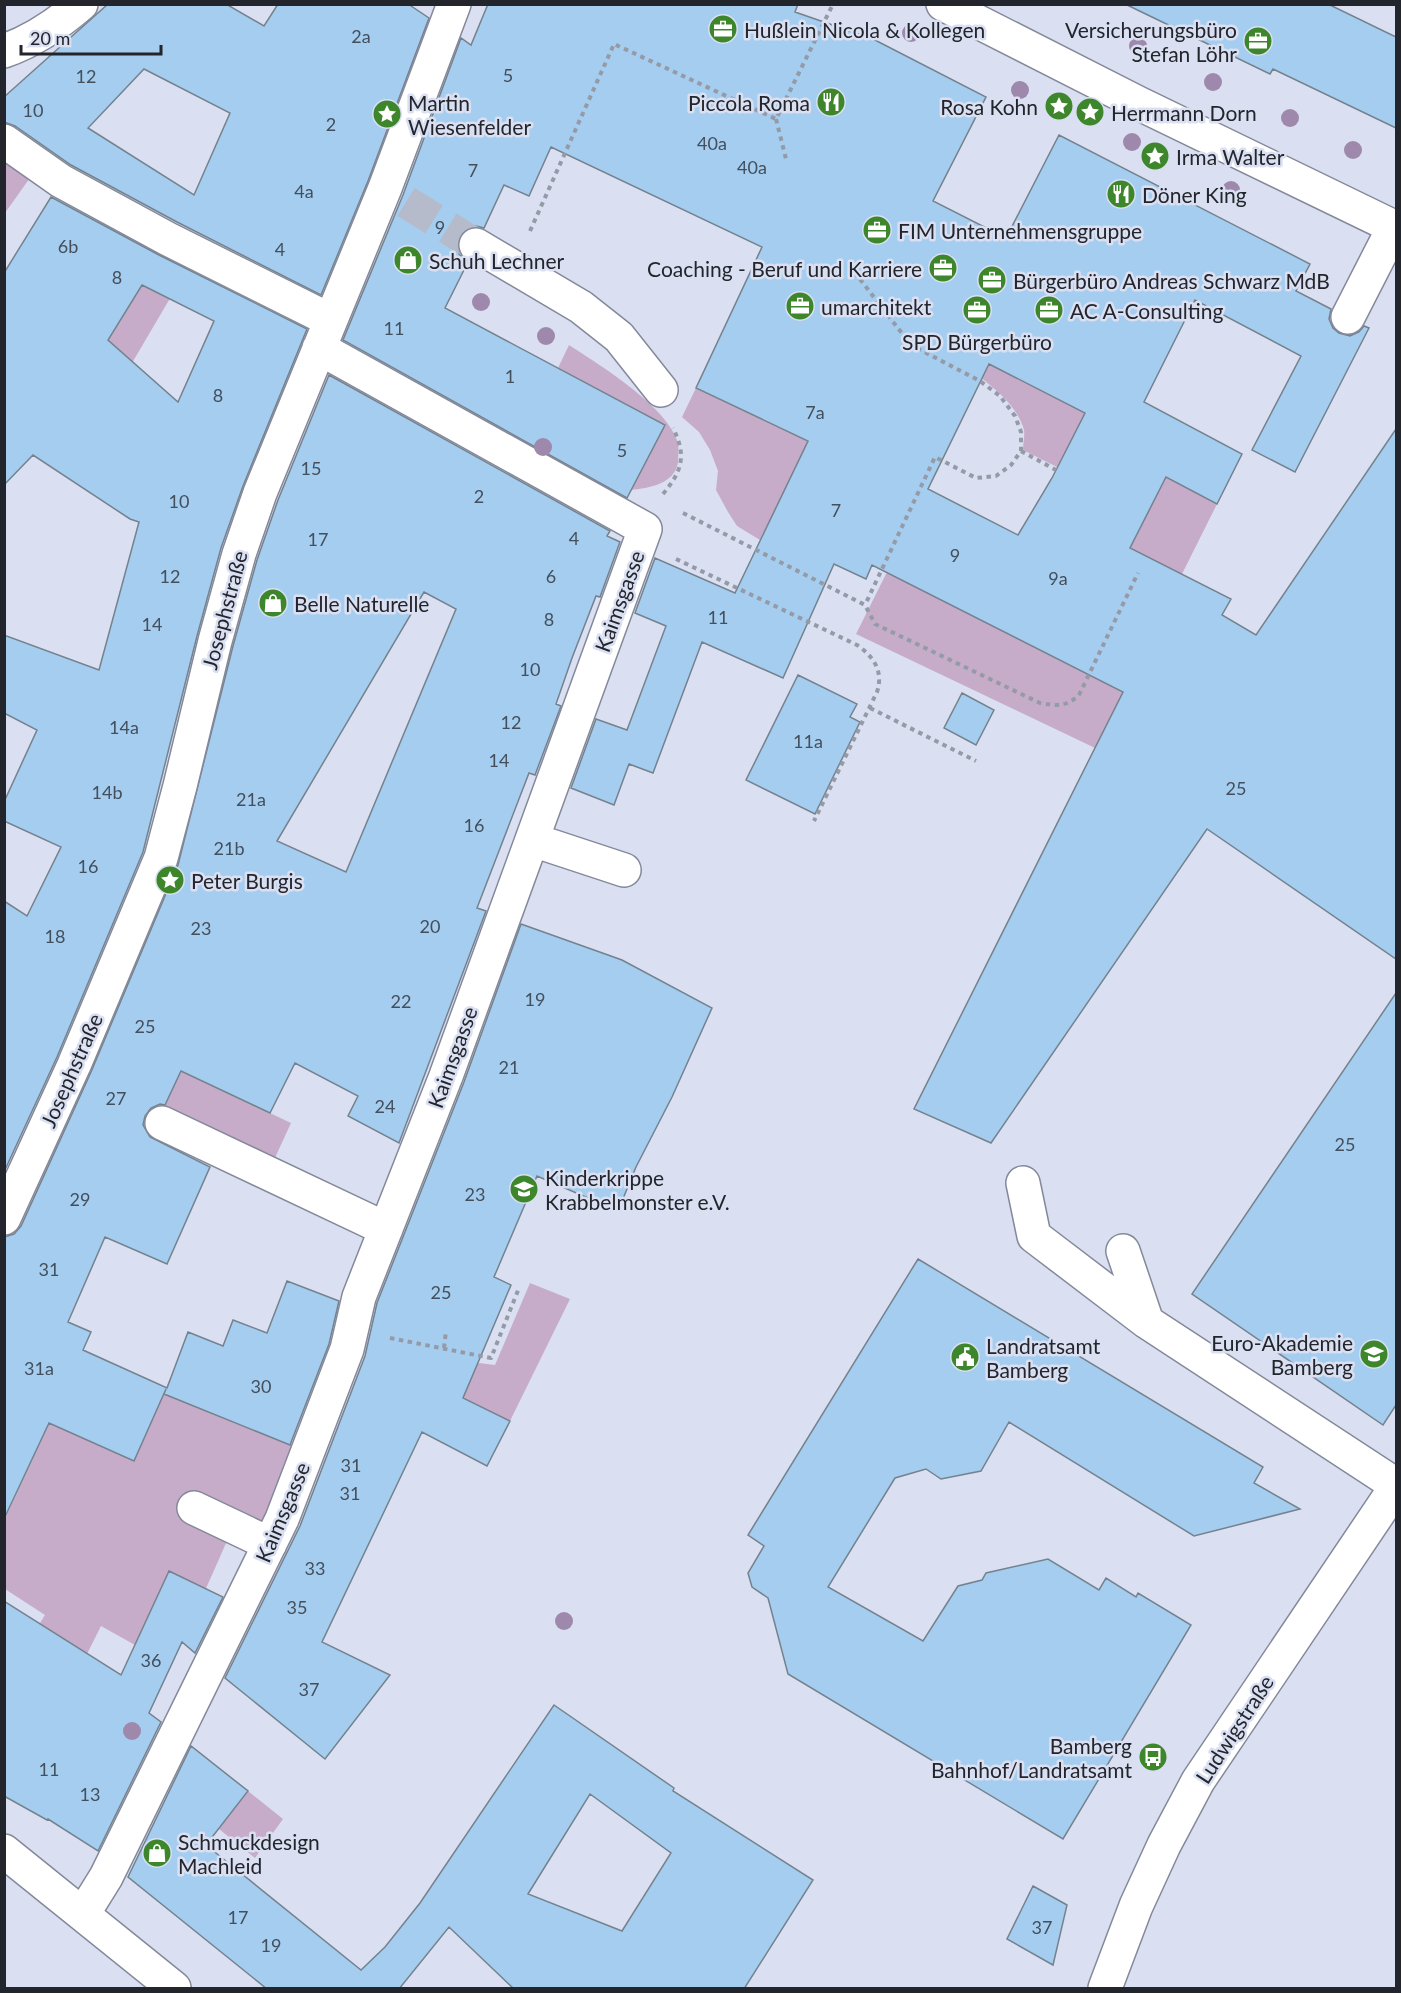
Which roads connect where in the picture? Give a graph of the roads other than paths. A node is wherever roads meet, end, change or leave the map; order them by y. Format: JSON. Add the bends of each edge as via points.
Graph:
{"nodes":[{"id":1,"x":81,"y":4,"type":"edge"},
{"id":2,"x":454,"y":4,"type":"edge"},
{"id":3,"x":943,"y":4,"type":"edge"},
{"id":4,"x":4,"y":51,"type":"edge"},
{"id":5,"x":4,"y":141,"type":"edge"},
{"id":6,"x":1395,"y":227,"type":"edge"},
{"id":7,"x":476,"y":244,"type":"tunnel mouth"},
{"id":8,"x":1348,"y":317,"type":"dead end"},
{"id":9,"x":324,"y":334,"type":"junction"},
{"id":10,"x":661,"y":390,"type":"dead end"},
{"id":11,"x":533,"y":840,"type":"junction"},
{"id":12,"x":624,"y":870,"type":"dead end"},
{"id":13,"x":162,"y":1123,"type":"dead end"},
{"id":14,"x":1023,"y":1183,"type":"dead end"},
{"id":15,"x":4,"y":1218,"type":"edge"},
{"id":16,"x":386,"y":1229,"type":"junction"},
{"id":17,"x":1123,"y":1251,"type":"dead end"},
{"id":18,"x":1147,"y":1322,"type":"junction"},
{"id":19,"x":1396,"y":1486,"type":"edge"},
{"id":20,"x":194,"y":1508,"type":"dead end"},
{"id":21,"x":270,"y":1544,"type":"junction"},
{"id":22,"x":4,"y":1851,"type":"edge"},
{"id":23,"x":83,"y":1914,"type":"junction"},
{"id":24,"x":174,"y":1989,"type":"edge"},
{"id":25,"x":1105,"y":1989,"type":"edge"}],
"edges":[{"from":1,"to":4,"type":"street","via":[[64,19]]},
{"from":2,"to":9,"type":"street","name":"Josephstraße","via":[[395,195]]},
{"from":3,"to":6,"type":"street"},
{"from":5,"to":9,"type":"street","via":[[61,181],[168,239]]},
{"from":6,"to":8,"type":"street"},
{"from":7,"to":10,"type":"street","via":[[581,307],[619,338]]},
{"from":9,"to":11,"type":"street","name":"Kaimsgasse","via":[[645,529]]},
{"from":9,"to":15,"type":"street","name":"Josephstraße","via":[[239,554],[161,858],[78,1056]]},
{"from":11,"to":12,"type":"street"},
{"from":11,"to":16,"type":"street","name":"Kaimsgasse"},
{"from":13,"to":16,"type":"street"},
{"from":14,"to":18,"type":"street","via":[[1034,1236]]},
{"from":16,"to":21,"type":"street","name":"Kaimsgasse","via":[[359,1297],[347,1349]]},
{"from":17,"to":18,"type":"street"},
{"from":18,"to":19,"type":"street"},
{"from":19,"to":25,"type":"street","name":"Ludwigstraße","via":[[1198,1781],[1154,1865]]},
{"from":20,"to":21,"type":"street"},
{"from":21,"to":23,"type":"street","name":"Kaimsgasse","via":[[106,1877]]},
{"from":22,"to":23,"type":"street"},
{"from":23,"to":24,"type":"street"}]}
